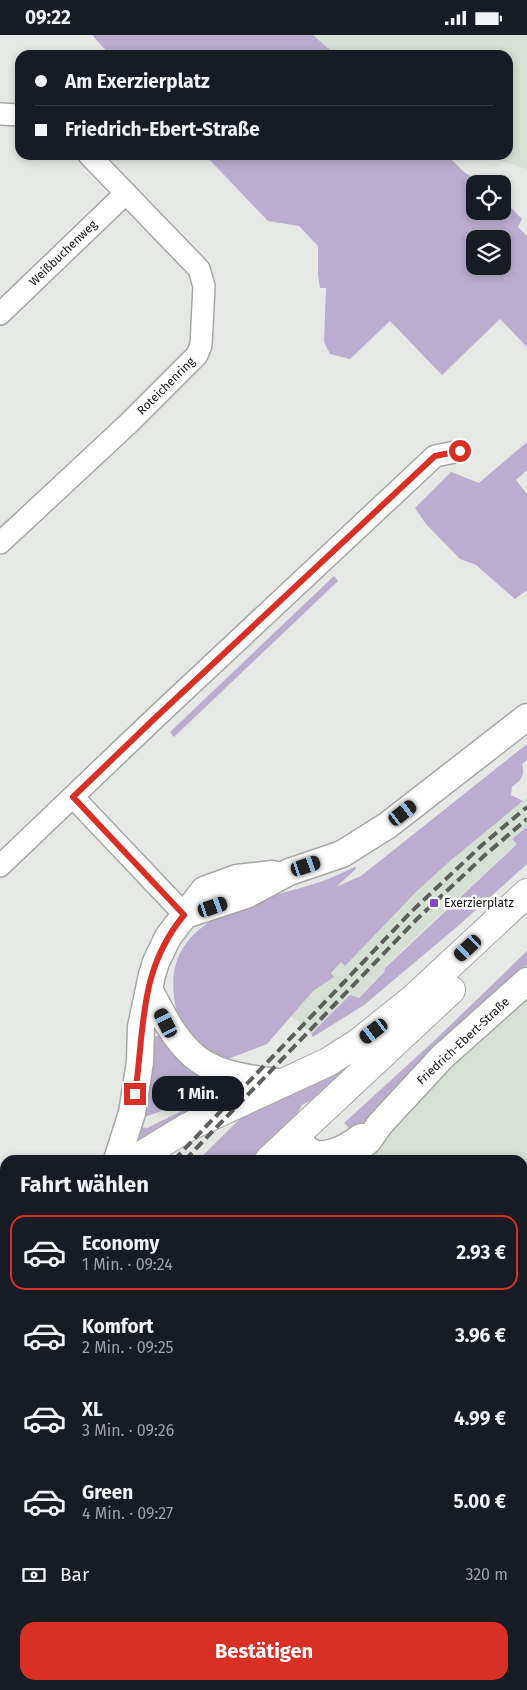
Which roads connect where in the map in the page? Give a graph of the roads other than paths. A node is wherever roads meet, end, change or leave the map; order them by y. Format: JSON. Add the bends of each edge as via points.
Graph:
{"nodes":[{"id":1,"x":0,"y":114,"type":"edge"},
{"id":2,"x":15,"y":115,"type":"edge"},
{"id":3,"x":94,"y":160,"type":"edge"},
{"id":4,"x":126,"y":193,"type":"junction"},
{"id":5,"x":0,"y":313,"type":"edge"},
{"id":6,"x":460,"y":451,"type":"dead end"},
{"id":7,"x":0,"y":543,"type":"edge"},
{"id":8,"x":527,"y":717,"type":"edge"},
{"id":9,"x":73,"y":797,"type":"junction"},
{"id":10,"x":0,"y":866,"type":"edge"},
{"id":11,"x":527,"y":893,"type":"edge"},
{"id":12,"x":184,"y":915,"type":"junction"},
{"id":13,"x":527,"y":919,"type":"edge"},
{"id":14,"x":527,"y":981,"type":"edge"},
{"id":15,"x":149,"y":989,"type":"junction"},
{"id":16,"x":284,"y":1083,"type":"junction"},
{"id":17,"x":380,"y":1124,"type":"junction"},
{"id":18,"x":302,"y":1129,"type":"junction"},
{"id":19,"x":118,"y":1155,"type":"edge"},
{"id":20,"x":142,"y":1155,"type":"edge"},
{"id":21,"x":274,"y":1155,"type":"edge"},
{"id":22,"x":352,"y":1155,"type":"edge"}],
"edges":[{"from":1,"to":2,"type":"street"},
{"from":3,"to":4,"type":"street","name":"Roteichenring"},
{"from":4,"to":5,"type":"street","name":"Weißbuchenweg"},
{"from":4,"to":7,"type":"street","name":"Roteichenring","via":[[198,269],[204,286],[201,345],[197,355],[142,410]]},
{"from":6,"to":9,"type":"street","via":[[435,456]]},
{"from":8,"to":12,"type":"street","via":[[388,825],[342,854],[288,873],[246,895]]},
{"from":9,"to":10,"type":"street"},
{"from":9,"to":12,"type":"street"},
{"from":11,"to":16,"type":"main road","via":[[390,1019],[328,1062]]},
{"from":12,"to":15,"type":"street","via":[[161,949]]},
{"from":13,"to":18,"type":"main road"},
{"from":14,"to":17,"type":"street","name":"Friedrich-Ebert-Straße","via":[[442,1057]]},
{"from":15,"to":16,"type":"street","via":[[175,1037],[198,1061],[225,1073]]},
{"from":15,"to":19,"type":"street","via":[[141,1027],[140,1062],[132,1110]]},
{"from":16,"to":20,"type":"main road","via":[[188,1127]]},
{"from":17,"to":18,"type":"street","name":"Friedrich-Ebert-Straße","via":[[349,1146],[320,1154],[302,1143]]},
{"from":17,"to":22,"type":"street","name":"Friedrich-Ebert-Straße","via":[[368,1141]]},
{"from":18,"to":21,"type":"main road"}]}
